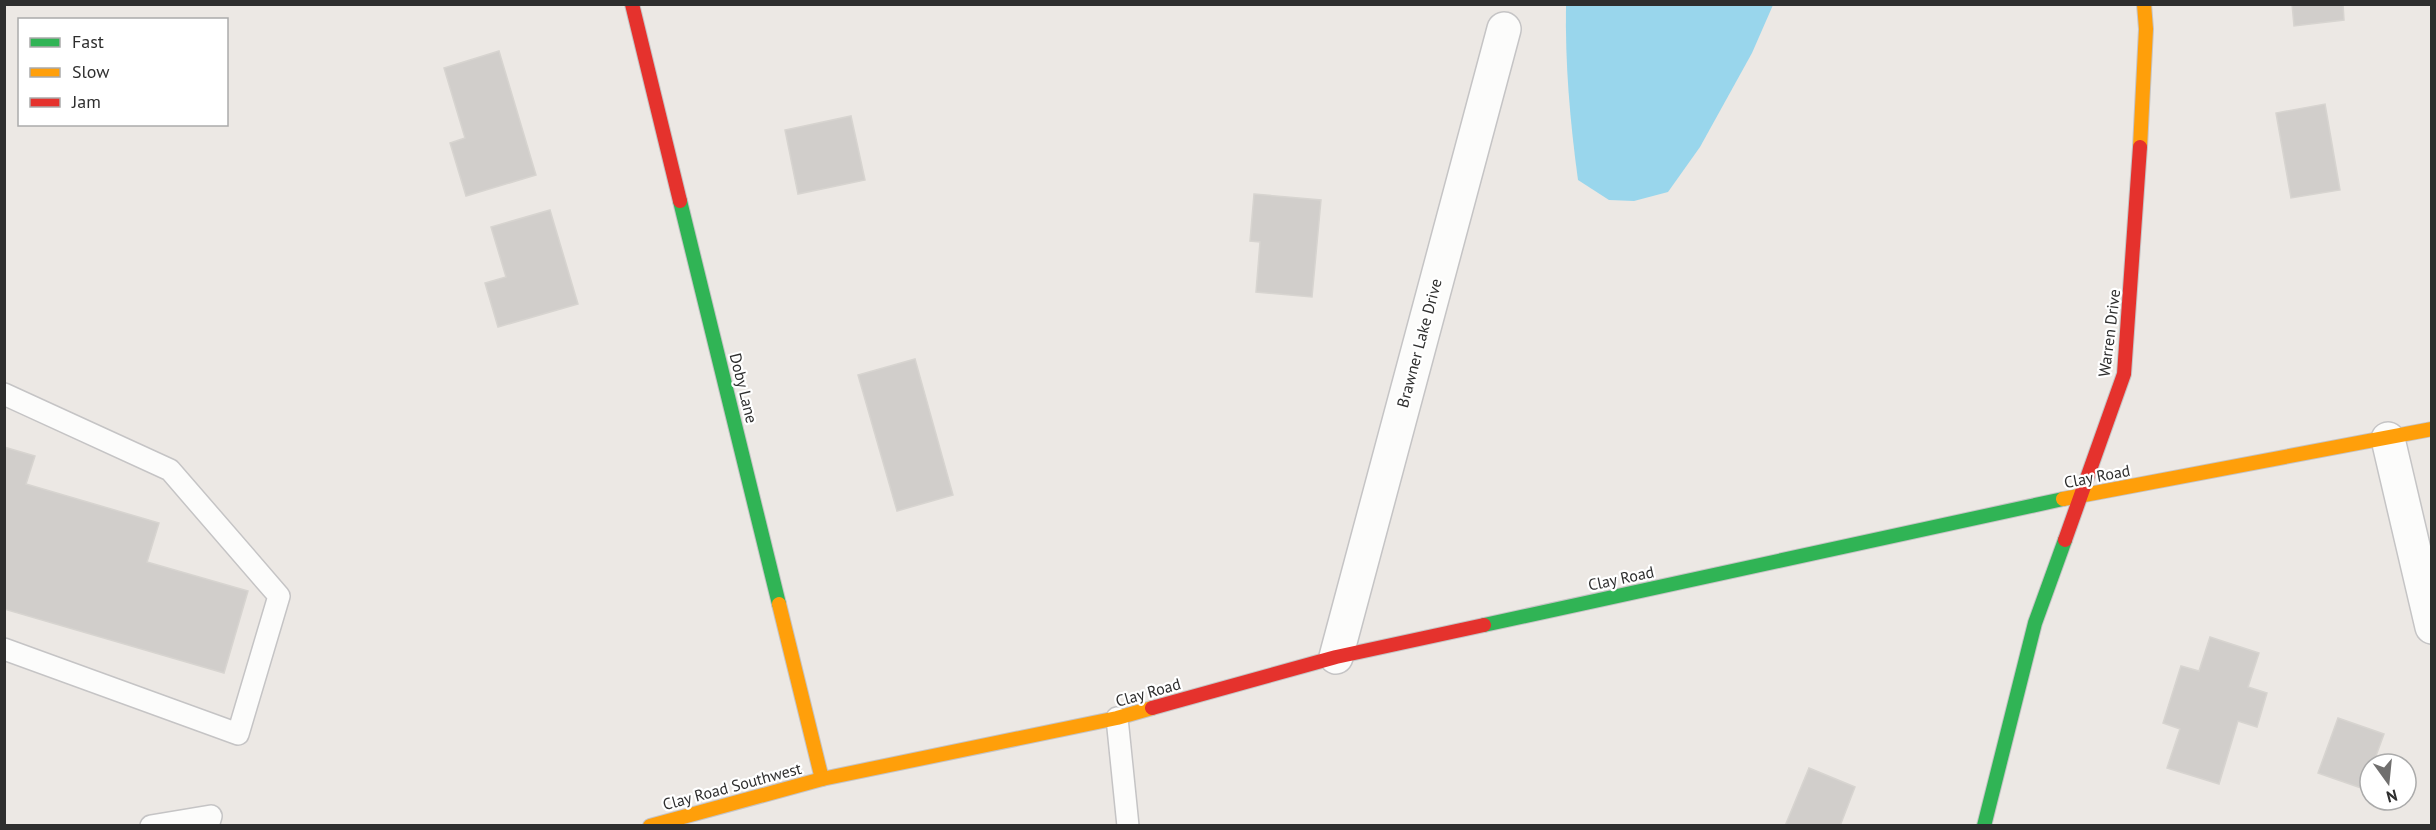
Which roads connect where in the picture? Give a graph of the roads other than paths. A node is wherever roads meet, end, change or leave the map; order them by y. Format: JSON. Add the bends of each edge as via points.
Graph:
{"nodes":[{"id":1,"x":632,"y":4,"type":"edge"},
{"id":2,"x":2144,"y":4,"type":"edge"},
{"id":3,"x":1503,"y":29,"type":"dead end"},
{"id":4,"x":4,"y":394,"type":"edge"},
{"id":5,"x":2432,"y":429,"type":"edge"},
{"id":6,"x":2388,"y":439,"type":"junction"},
{"id":7,"x":2082,"y":495,"type":"junction"},
{"id":8,"x":2432,"y":627,"type":"edge"},
{"id":9,"x":4,"y":649,"type":"edge"},
{"id":10,"x":1336,"y":657,"type":"junction"},
{"id":11,"x":1117,"y":718,"type":"junction"},
{"id":12,"x":822,"y":779,"type":"junction"},
{"id":13,"x":151,"y":825,"type":"edge"},
{"id":14,"x":208,"y":825,"type":"edge"},
{"id":15,"x":651,"y":825,"type":"edge"},
{"id":16,"x":1128,"y":825,"type":"edge"},
{"id":17,"x":1984,"y":825,"type":"edge"}],
"edges":[{"from":1,"to":12,"type":"street","name":"Doby Lane"},
{"from":2,"to":7,"type":"street","name":"Warren Drive","via":[[2143,88],[2124,374]]},
{"from":3,"to":10,"type":"street","name":"Brawner Lake Drive"},
{"from":4,"to":9,"type":"lane","via":[[170,470],[279,596],[238,734]]},
{"from":5,"to":6,"type":"street","name":"Clay Road"},
{"from":6,"to":7,"type":"street","name":"Clay Road"},
{"from":6,"to":8,"type":"street"},
{"from":7,"to":10,"type":"street","name":"Clay Road"},
{"from":7,"to":17,"type":"street","name":"Warren Drive","via":[[2035,623]]},
{"from":10,"to":11,"type":"street","name":"Clay Road"},
{"from":11,"to":12,"type":"street","name":"Clay Road"},
{"from":11,"to":16,"type":"lane"},
{"from":12,"to":15,"type":"street","name":"Clay Road Southwest"},
{"from":13,"to":14,"type":"lane","via":[[212,816]]}]}
